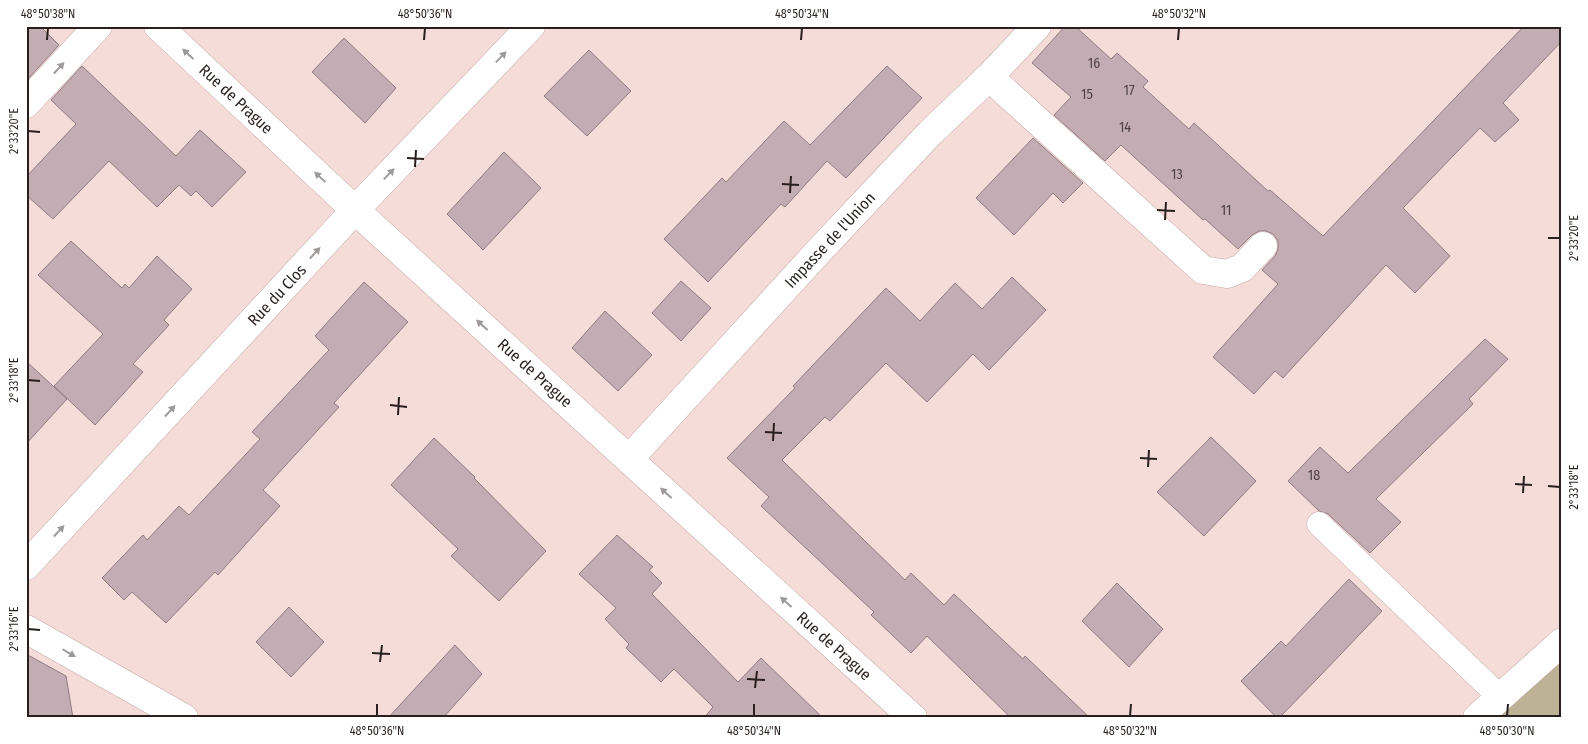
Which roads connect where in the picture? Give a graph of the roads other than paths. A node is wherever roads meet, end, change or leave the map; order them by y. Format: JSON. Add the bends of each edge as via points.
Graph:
{"nodes":[{"id":1,"x":98,"y":26,"type":"edge"},
{"id":2,"x":158,"y":26,"type":"edge"},
{"id":3,"x":531,"y":26,"type":"edge"},
{"id":4,"x":1037,"y":26,"type":"edge"},
{"id":5,"x":989,"y":77,"type":"junction"},
{"id":6,"x":26,"y":104,"type":"edge"},
{"id":7,"x":355,"y":210,"type":"junction"},
{"id":8,"x":1262,"y":246,"type":"dead end"},
{"id":9,"x":629,"y":459,"type":"junction"},
{"id":10,"x":1319,"y":524,"type":"dead end"},
{"id":11,"x":26,"y":566,"type":"edge"},
{"id":12,"x":26,"y":629,"type":"edge"},
{"id":13,"x":1562,"y":642,"type":"edge"},
{"id":14,"x":1500,"y":697,"type":"junction"},
{"id":15,"x":184,"y":718,"type":"edge"},
{"id":16,"x":913,"y":718,"type":"edge"},
{"id":17,"x":1477,"y":718,"type":"edge"}],
"edges":[{"from":6,"to":1,"type":"street","one_way":true},
{"from":7,"to":2,"type":"street","name":"Rue de Prague","one_way":true},
{"from":7,"to":3,"type":"street","name":"Rue du Clos","one_way":true},
{"from":4,"to":5,"type":"street","name":"Impasse de l'Union"},
{"from":5,"to":8,"type":"street","via":[[1202,270],[1227,274],[1242,268]]},
{"from":5,"to":9,"type":"street","name":"Impasse de l'Union","via":[[931,132]]},
{"from":9,"to":7,"type":"street","name":"Rue de Prague","one_way":true},
{"from":11,"to":7,"type":"street","name":"Rue du Clos","one_way":true},
{"from":16,"to":9,"type":"street","name":"Rue de Prague","one_way":true},
{"from":10,"to":14,"type":"lane"},
{"from":12,"to":15,"type":"street","one_way":true},
{"from":13,"to":14,"type":"street"},
{"from":14,"to":17,"type":"street"}]}
